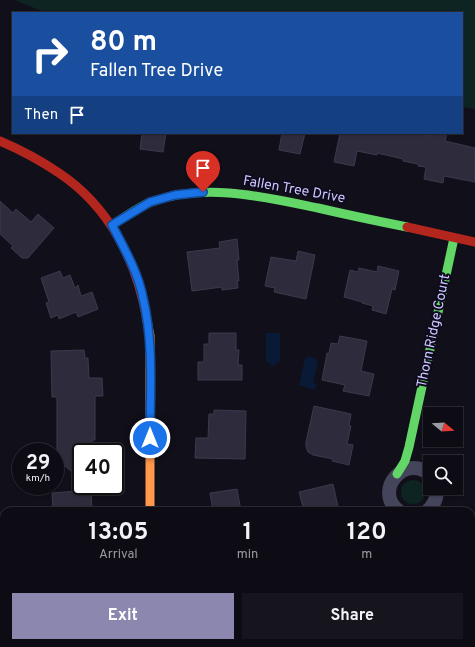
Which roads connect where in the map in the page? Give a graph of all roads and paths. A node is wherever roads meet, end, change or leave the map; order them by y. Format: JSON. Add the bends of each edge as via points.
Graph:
{"nodes":[{"id":1,"x":0,"y":141,"type":"edge"},
{"id":2,"x":112,"y":225,"type":"junction"},
{"id":3,"x":454,"y":238,"type":"junction"},
{"id":4,"x":475,"y":242,"type":"edge"},
{"id":5,"x":409,"y":447,"type":"junction"},
{"id":6,"x":423,"y":467,"type":"edge"},
{"id":7,"x":423,"y":471,"type":"edge"},
{"id":8,"x":397,"y":474,"type":"junction"},
{"id":9,"x":436,"y":495,"type":"edge"},
{"id":10,"x":150,"y":507,"type":"edge"},
{"id":11,"x":396,"y":507,"type":"edge"},
{"id":12,"x":432,"y":507,"type":"edge"}],
"edges":[{"from":1,"to":2,"type":"street","via":[[29,154],[60,173],[81,190]]},
{"from":2,"to":3,"type":"street","name":"Fallen Tree Drive","via":[[150,202],[175,195],[203,192],[276,199]]},
{"from":2,"to":10,"type":"street","via":[[130,261],[143,297],[150,336]]},
{"from":3,"to":4,"type":"street","name":"Fallen Tree Drive"},
{"from":3,"to":5,"type":"street","name":"Thorn Ridge Court"},
{"from":5,"to":6,"type":"street"},
{"from":5,"to":8,"type":"street","name":"Thorn Ridge Court","via":[[405,461]]},
{"from":7,"to":8,"type":"street","via":[[411,468]]},
{"from":8,"to":11,"type":"street","name":"Thorn Ridge Court","via":[[392,480],[389,496]]},
{"from":9,"to":12,"type":"street"}]}
